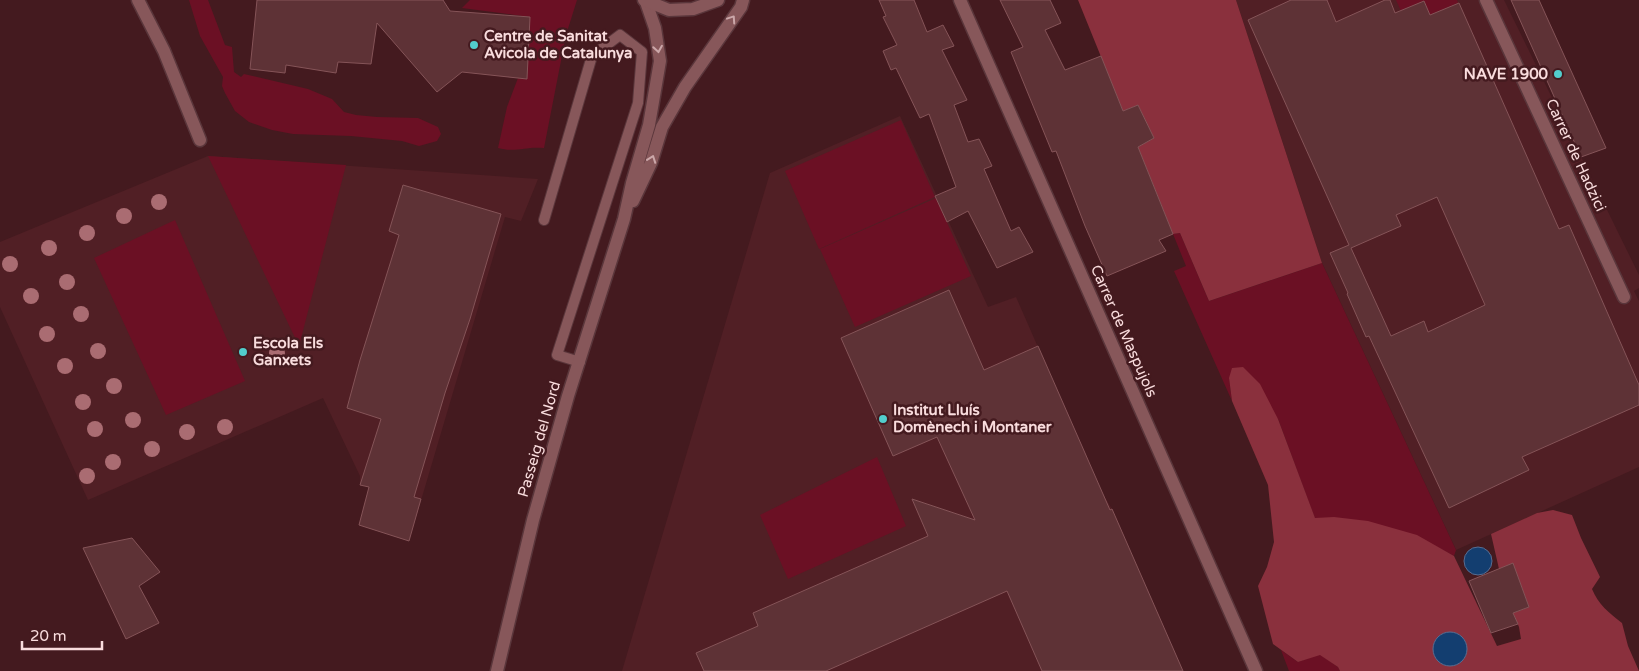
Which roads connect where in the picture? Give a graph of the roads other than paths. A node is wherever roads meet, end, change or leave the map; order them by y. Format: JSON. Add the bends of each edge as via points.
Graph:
{"nodes":[{"id":1,"x":138,"y":0,"type":"edge"},
{"id":2,"x":718,"y":0,"type":"edge"},
{"id":3,"x":743,"y":0,"type":"edge"},
{"id":4,"x":1486,"y":0,"type":"edge"},
{"id":5,"x":645,"y":1,"type":"edge"},
{"id":6,"x":961,"y":1,"type":"edge"},
{"id":7,"x":200,"y":140,"type":"dead end"},
{"id":8,"x":624,"y":219,"type":"junction"},
{"id":9,"x":544,"y":220,"type":"dead end"},
{"id":10,"x":1624,"y":297,"type":"dead end"},
{"id":11,"x":580,"y":362,"type":"junction"},
{"id":12,"x":497,"y":671,"type":"edge"},
{"id":13,"x":1256,"y":671,"type":"edge"}],
"edges":[{"from":1,"to":7,"type":"street","via":[[164,51]]},
{"from":2,"to":5,"type":"street","via":[[693,9],[669,10]]},
{"from":8,"to":3,"type":"street","name":"Passeig del Nord","one_way":true,"via":[[651,163],[662,127]]},
{"from":4,"to":10,"type":"street","name":"Carrer de Hadzici"},
{"from":5,"to":8,"type":"street","name":"Passeig del Nord","one_way":true,"via":[[655,28],[660,61],[649,125]]},
{"from":6,"to":13,"type":"street","name":"Carrer de Maspujols"},
{"from":8,"to":11,"type":"street","name":"Passeig del Nord"},
{"from":9,"to":11,"type":"lane","via":[[592,56],[620,35],[642,52],[638,103],[557,355]]},
{"from":11,"to":12,"type":"street","name":"Passeig del Nord","via":[[533,520]]}]}
